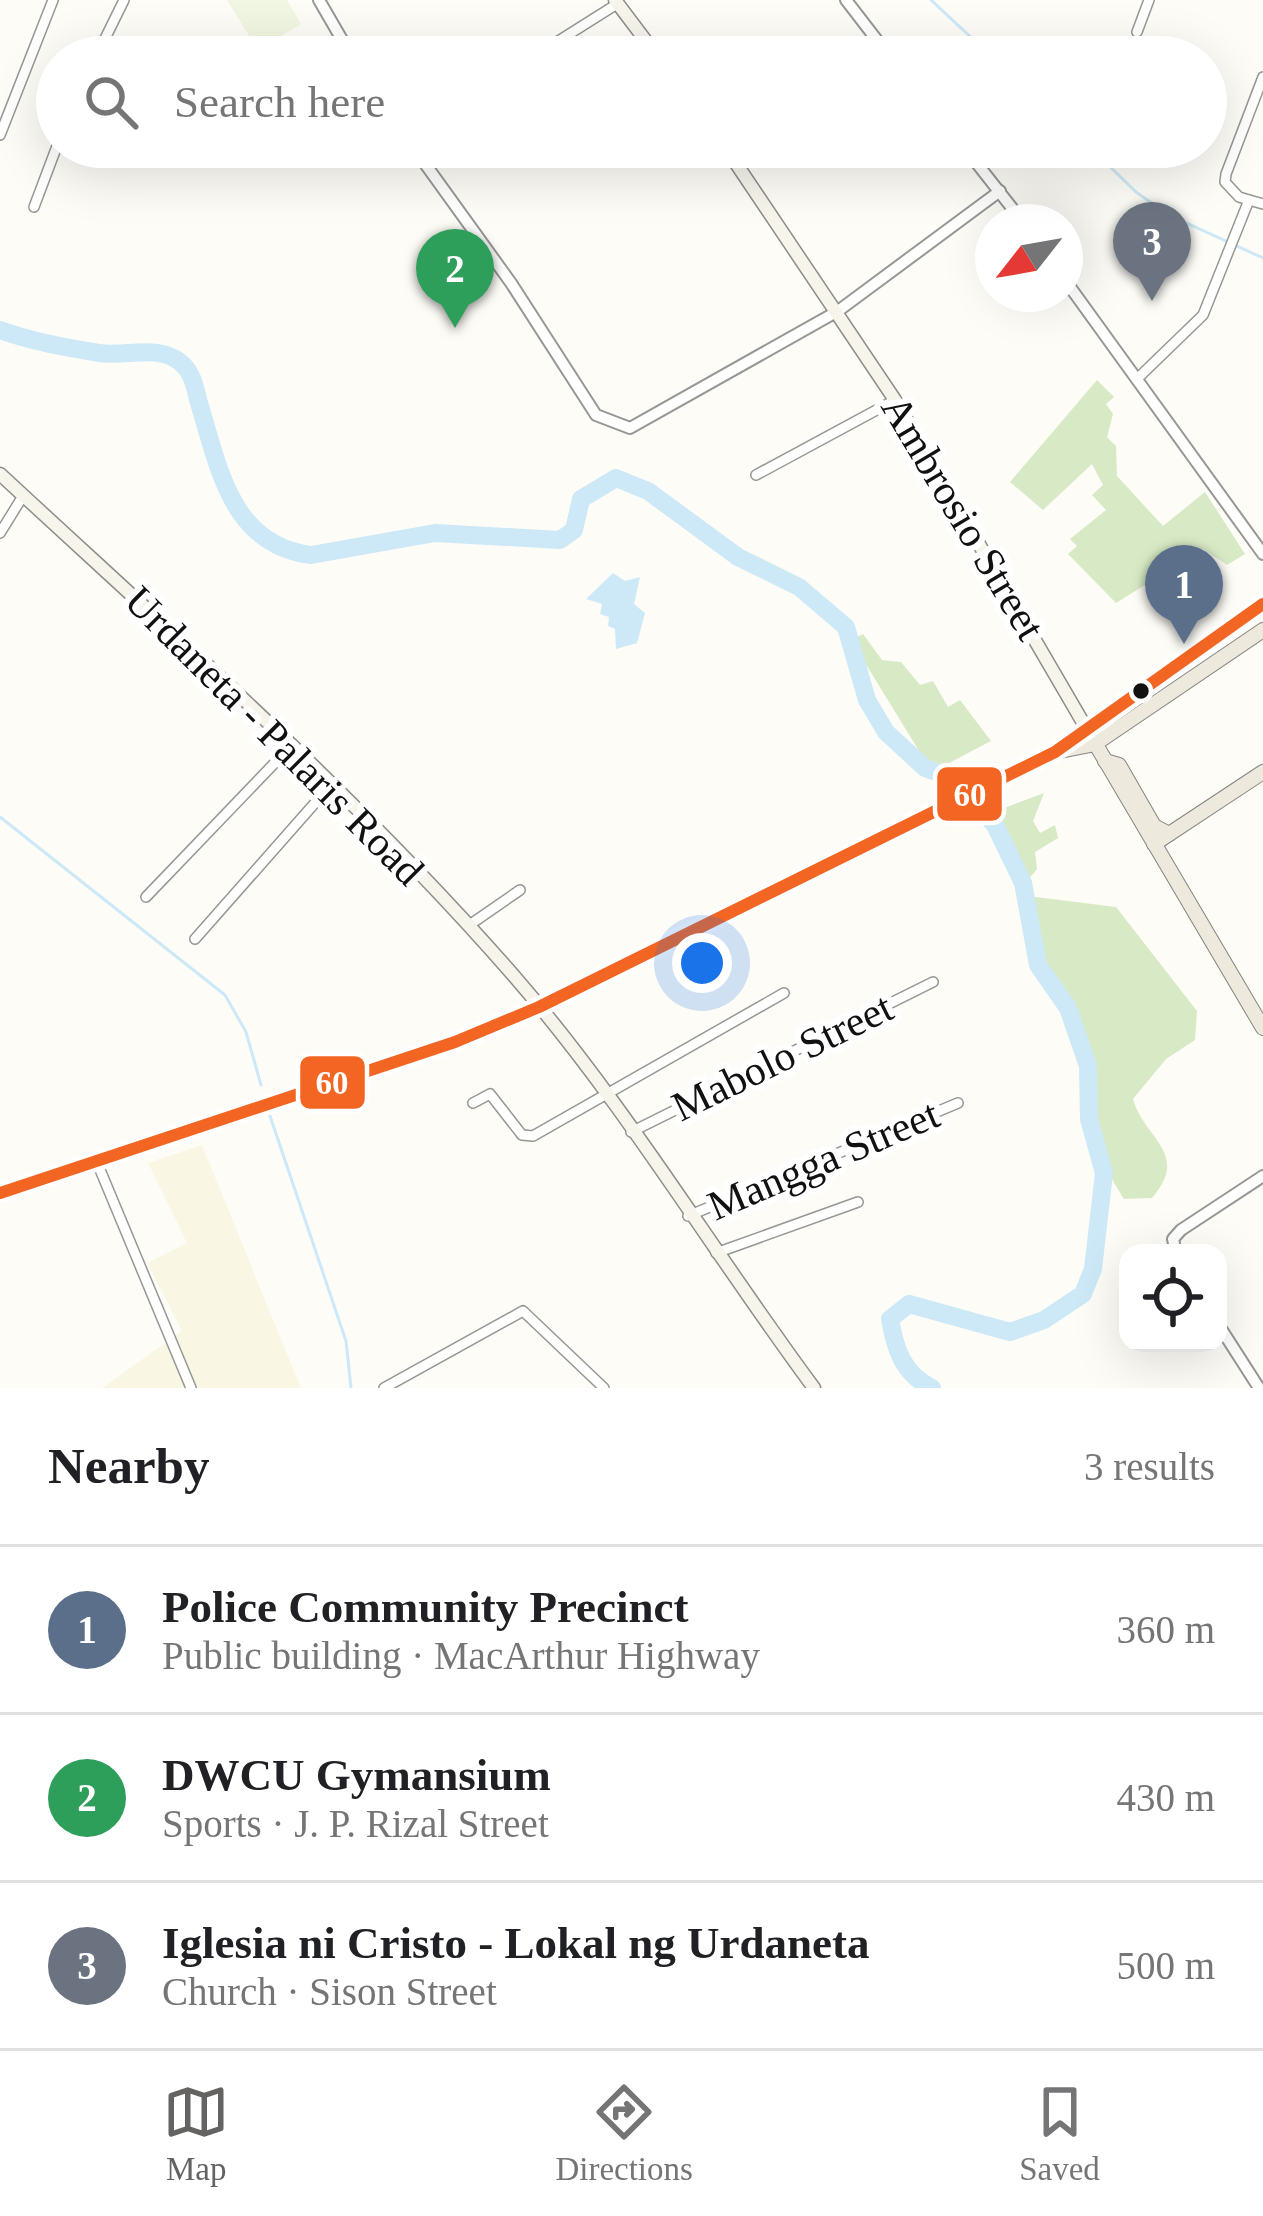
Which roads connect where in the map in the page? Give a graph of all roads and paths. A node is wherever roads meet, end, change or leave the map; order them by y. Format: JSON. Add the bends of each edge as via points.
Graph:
{"nodes":[{"id":1,"x":53,"y":0,"type":"edge"},
{"id":2,"x":124,"y":0,"type":"edge"},
{"id":3,"x":319,"y":0,"type":"edge"},
{"id":4,"x":846,"y":0,"type":"edge"},
{"id":5,"x":1148,"y":0,"type":"edge"},
{"id":6,"x":616,"y":2,"type":"edge"},
{"id":7,"x":1137,"y":32,"type":"dead end"},
{"id":8,"x":39,"y":36,"type":"edge"},
{"id":9,"x":106,"y":36,"type":"edge"},
{"id":10,"x":340,"y":36,"type":"edge"},
{"id":11,"x":565,"y":36,"type":"edge"},
{"id":12,"x":642,"y":36,"type":"edge"},
{"id":13,"x":874,"y":36,"type":"edge"},
{"id":14,"x":36,"y":43,"type":"edge"},
{"id":15,"x":1263,"y":77,"type":"edge"},
{"id":16,"x":0,"y":135,"type":"edge"},
{"id":17,"x":49,"y":168,"type":"edge"},
{"id":18,"x":428,"y":168,"type":"edge"},
{"id":19,"x":739,"y":168,"type":"edge"},
{"id":20,"x":981,"y":168,"type":"edge"},
{"id":21,"x":1000,"y":191,"type":"junction"},
{"id":22,"x":1250,"y":200,"type":"junction"},
{"id":23,"x":1010,"y":204,"type":"edge"},
{"id":24,"x":1263,"y":204,"type":"edge"},
{"id":25,"x":34,"y":207,"type":"dead end"},
{"id":26,"x":1083,"y":304,"type":"edge"},
{"id":27,"x":838,"y":311,"type":"junction"},
{"id":28,"x":1139,"y":377,"type":"junction"},
{"id":29,"x":895,"y":400,"type":"junction"},
{"id":30,"x":0,"y":474,"type":"edge"},
{"id":31,"x":756,"y":475,"type":"dead end"},
{"id":32,"x":23,"y":496,"type":"junction"},
{"id":33,"x":0,"y":533,"type":"edge"},
{"id":34,"x":1263,"y":554,"type":"edge"},
{"id":35,"x":1263,"y":604,"type":"edge"},
{"id":36,"x":1263,"y":630,"type":"edge"},
{"id":37,"x":1178,"y":665,"type":"junction"},
{"id":38,"x":1189,"y":682,"type":"junction"},
{"id":39,"x":1085,"y":726,"type":"junction"},
{"id":40,"x":1095,"y":744,"type":"junction"},
{"id":41,"x":289,"y":748,"type":"junction"},
{"id":42,"x":1055,"y":752,"type":"junction"},
{"id":43,"x":1106,"y":761,"type":"junction"},
{"id":44,"x":1263,"y":772,"type":"edge"},
{"id":45,"x":329,"y":788,"type":"junction"},
{"id":46,"x":1169,"y":834,"type":"junction"},
{"id":47,"x":1154,"y":844,"type":"junction"},
{"id":48,"x":520,"y":890,"type":"dead end"},
{"id":49,"x":146,"y":897,"type":"dead end"},
{"id":50,"x":468,"y":926,"type":"junction"},
{"id":51,"x":195,"y":939,"type":"dead end"},
{"id":52,"x":932,"y":982,"type":"dead end"},
{"id":53,"x":784,"y":994,"type":"dead end"},
{"id":54,"x":539,"y":1007,"type":"junction"},
{"id":55,"x":1258,"y":1007,"type":"edge"},
{"id":56,"x":1263,"y":1028,"type":"edge"},
{"id":57,"x":605,"y":1093,"type":"junction"},
{"id":58,"x":473,"y":1103,"type":"dead end"},
{"id":59,"x":958,"y":1103,"type":"dead end"},
{"id":60,"x":632,"y":1132,"type":"junction"},
{"id":61,"x":96,"y":1160,"type":"junction"},
{"id":62,"x":1263,"y":1176,"type":"edge"},
{"id":63,"x":0,"y":1193,"type":"edge"},
{"id":64,"x":857,"y":1202,"type":"dead end"},
{"id":65,"x":688,"y":1216,"type":"junction"},
{"id":66,"x":1178,"y":1244,"type":"edge"},
{"id":67,"x":716,"y":1253,"type":"junction"},
{"id":68,"x":1227,"y":1338,"type":"edge"},
{"id":69,"x":191,"y":1388,"type":"edge"},
{"id":70,"x":384,"y":1388,"type":"edge"},
{"id":71,"x":604,"y":1388,"type":"edge"},
{"id":72,"x":814,"y":1388,"type":"edge"},
{"id":73,"x":1259,"y":1388,"type":"edge"}],
"edges":[{"from":1,"to":8,"type":"street"},
{"from":2,"to":9,"type":"street"},
{"from":3,"to":10,"type":"street"},
{"from":4,"to":13,"type":"street"},
{"from":5,"to":7,"type":"street"},
{"from":6,"to":11,"type":"street"},
{"from":6,"to":12,"type":"main road"},
{"from":14,"to":16,"type":"street"},
{"from":15,"to":22,"type":"street","via":[[1225,182]]},
{"from":17,"to":25,"type":"street"},
{"from":18,"to":27,"type":"street","via":[[578,391],[610,423],[630,428],[651,419]]},
{"from":19,"to":27,"type":"main road","name":"Ambrosio Street"},
{"from":20,"to":21,"type":"street"},
{"from":21,"to":23,"type":"street"},
{"from":21,"to":27,"type":"street"},
{"from":22,"to":24,"type":"street"},
{"from":22,"to":28,"type":"street","via":[[1203,315]]},
{"from":26,"to":28,"type":"street"},
{"from":27,"to":29,"type":"main road","name":"Ambrosio Street"},
{"from":28,"to":34,"type":"street"},
{"from":29,"to":31,"type":"street"},
{"from":29,"to":39,"type":"main road","name":"Ambrosio Street"},
{"from":30,"to":32,"type":"main road","name":"Urdaneta - Palaris Road"},
{"from":32,"to":33,"type":"street"},
{"from":32,"to":41,"type":"main road","name":"Urdaneta - Palaris Road"},
{"from":35,"to":37,"type":"main road"},
{"from":36,"to":38,"type":"main road"},
{"from":37,"to":38,"type":"main road"},
{"from":37,"to":39,"type":"main road"},
{"from":38,"to":40,"type":"main road"},
{"from":39,"to":40,"type":"main road"},
{"from":39,"to":42,"type":"main road"},
{"from":40,"to":42,"type":"main road"},
{"from":40,"to":43,"type":"main road"},
{"from":41,"to":45,"type":"main road","name":"Urdaneta - Palaris Road"},
{"from":41,"to":49,"type":"street"},
{"from":42,"to":54,"type":"main road"},
{"from":43,"to":46,"type":"main road","via":[[1119,765],[1154,826]]},
{"from":43,"to":47,"type":"main road"},
{"from":44,"to":46,"type":"main road"},
{"from":45,"to":50,"type":"main road","name":"Urdaneta - Palaris Road"},
{"from":45,"to":51,"type":"street"},
{"from":46,"to":47,"type":"main road"},
{"from":47,"to":55,"type":"main road"},
{"from":48,"to":50,"type":"street"},
{"from":50,"to":54,"type":"main road","name":"Urdaneta - Palaris Road"},
{"from":52,"to":60,"type":"street","name":"Mabolo Street"},
{"from":53,"to":57,"type":"street"},
{"from":54,"to":57,"type":"main road","name":"Urdaneta - Palaris Road"},
{"from":54,"to":61,"type":"main road"},
{"from":55,"to":56,"type":"main road"},
{"from":57,"to":58,"type":"street","via":[[529,1137],[497,1098]]},
{"from":57,"to":60,"type":"main road","name":"Urdaneta - Palaris Road"},
{"from":59,"to":65,"type":"street","name":"Mangga Street"},
{"from":60,"to":65,"type":"main road","name":"Urdaneta - Palaris Road"},
{"from":61,"to":63,"type":"main road"},
{"from":61,"to":69,"type":"street"},
{"from":62,"to":66,"type":"street"},
{"from":64,"to":67,"type":"street"},
{"from":65,"to":67,"type":"main road","name":"Urdaneta - Palaris Road"},
{"from":67,"to":72,"type":"main road","name":"Urdaneta - Palaris Road"},
{"from":68,"to":73,"type":"street"},
{"from":70,"to":71,"type":"street","via":[[523,1311]]}]}
